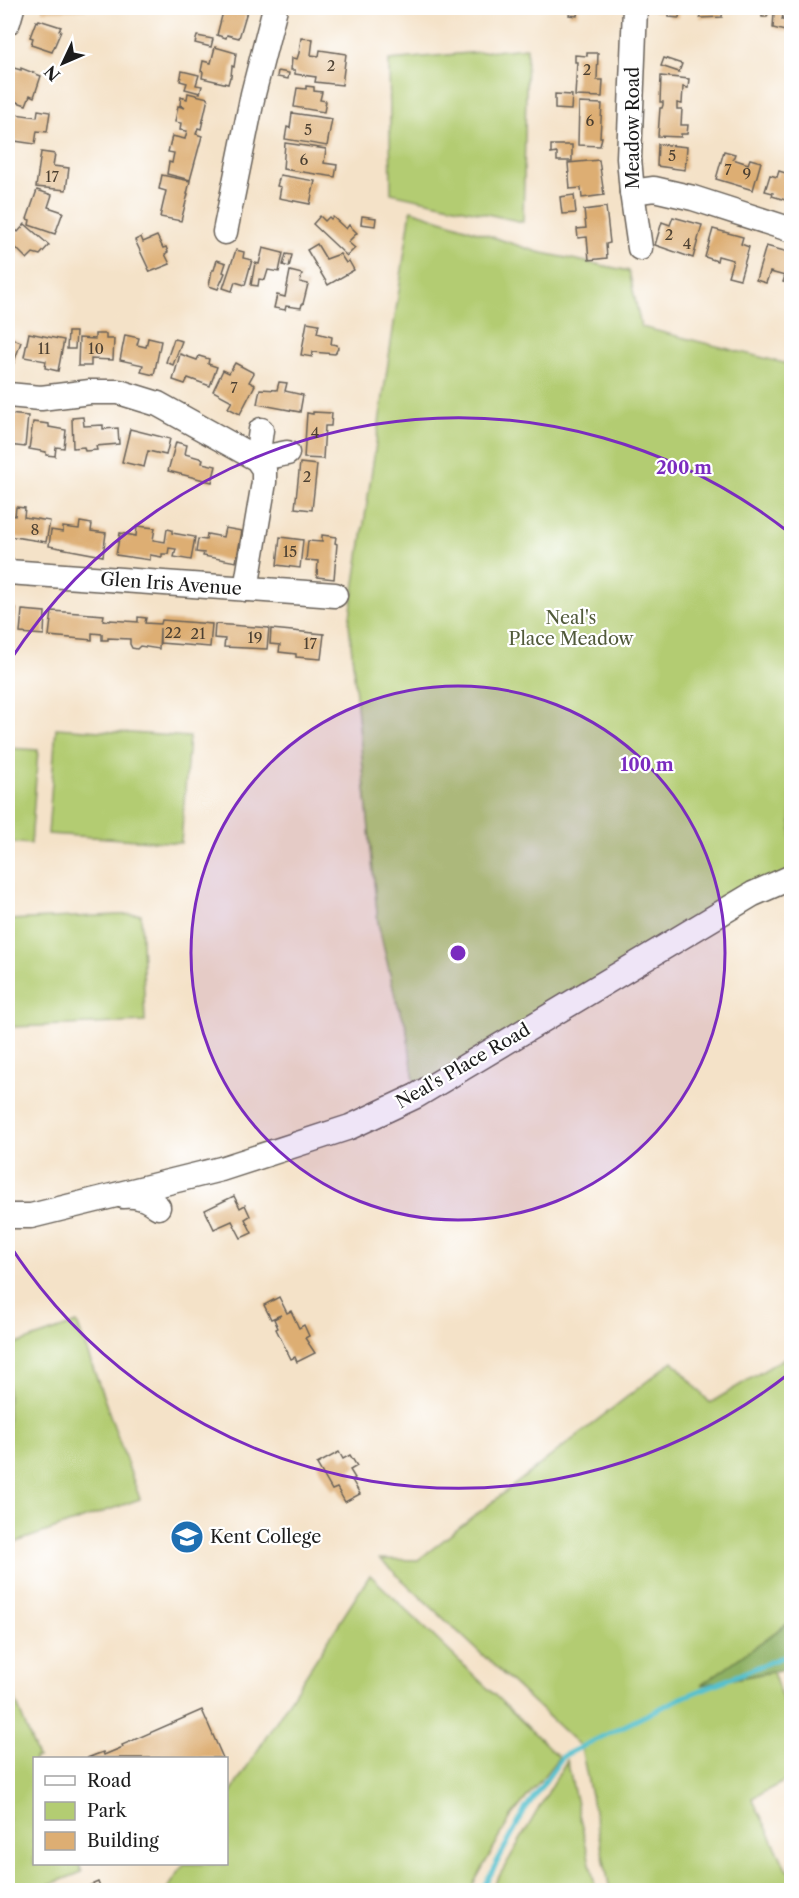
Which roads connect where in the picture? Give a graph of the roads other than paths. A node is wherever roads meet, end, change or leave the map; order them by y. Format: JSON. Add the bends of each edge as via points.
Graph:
{"nodes":[{"id":1,"x":12,"y":8,"type":"edge"},
{"id":2,"x":275,"y":8,"type":"edge"},
{"id":3,"x":635,"y":8,"type":"edge"},
{"id":4,"x":8,"y":22,"type":"edge"},
{"id":5,"x":632,"y":192,"type":"junction"},
{"id":6,"x":792,"y":230,"type":"edge"},
{"id":7,"x":225,"y":232,"type":"dead end"},
{"id":8,"x":640,"y":248,"type":"dead end"},
{"id":9,"x":8,"y":394,"type":"edge"},
{"id":10,"x":261,"y":430,"type":"dead end"},
{"id":11,"x":287,"y":453,"type":"dead end"},
{"id":12,"x":257,"y":459,"type":"junction"},
{"id":13,"x":8,"y":572,"type":"edge"},
{"id":14,"x":246,"y":589,"type":"junction"},
{"id":15,"x":335,"y":595,"type":"dead end"},
{"id":16,"x":792,"y":877,"type":"edge"},
{"id":17,"x":108,"y":1196,"type":"junction"},
{"id":18,"x":158,"y":1207,"type":"dead end"},
{"id":19,"x":8,"y":1216,"type":"edge"}],
"edges":[{"from":1,"to":4,"type":"street"},
{"from":2,"to":7,"type":"street","via":[[253,94],[242,197]]},
{"from":3,"to":5,"type":"street","name":"Meadow Road","via":[[629,158]]},
{"from":5,"to":6,"type":"street","via":[[654,189],[693,198]]},
{"from":5,"to":8,"type":"street","name":"Meadow Road"},
{"from":9,"to":12,"type":"street","via":[[41,398],[119,392],[158,404]]},
{"from":10,"to":12,"type":"street"},
{"from":11,"to":12,"type":"street"},
{"from":12,"to":14,"type":"street","via":[[264,469],[264,482]]},
{"from":13,"to":14,"type":"street","name":"Glen Iris Avenue"},
{"from":14,"to":15,"type":"street","name":"Glen Iris Avenue"},
{"from":16,"to":17,"type":"street","name":"Neal's Place Road","via":[[753,894],[416,1096],[350,1127],[221,1168]]},
{"from":17,"to":18,"type":"street","name":"Neal's Place Road","via":[[147,1198]]},
{"from":17,"to":19,"type":"street","name":"Neal's Place Road","via":[[31,1216]]}]}
